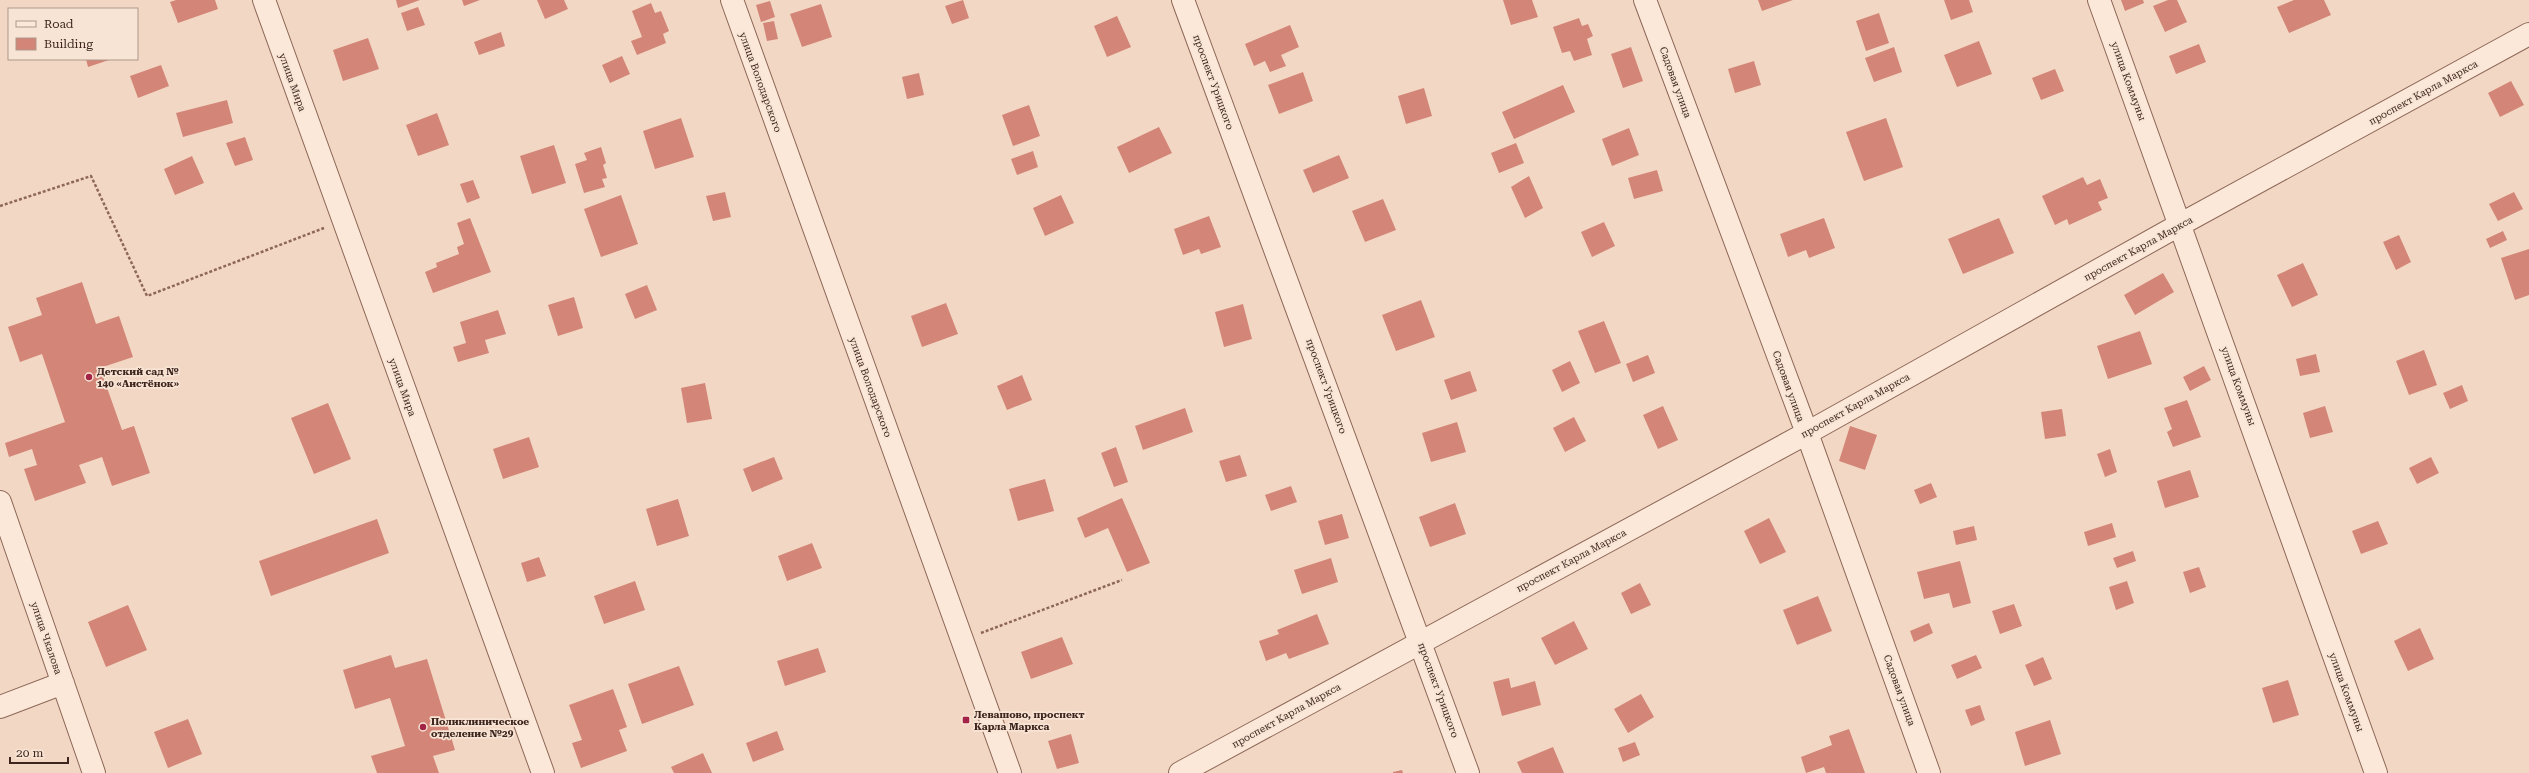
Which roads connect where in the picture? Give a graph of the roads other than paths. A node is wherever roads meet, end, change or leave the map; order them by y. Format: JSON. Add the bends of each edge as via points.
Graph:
{"nodes":[{"id":1,"x":264,"y":0,"type":"edge"},
{"id":2,"x":732,"y":0,"type":"edge"},
{"id":3,"x":1184,"y":0,"type":"edge"},
{"id":4,"x":1645,"y":0,"type":"edge"},
{"id":5,"x":2099,"y":0,"type":"edge"},
{"id":6,"x":2529,"y":34,"type":"edge"},
{"id":7,"x":2181,"y":224,"type":"junction"},
{"id":8,"x":1807,"y":433,"type":"junction"},
{"id":9,"x":0,"y":502,"type":"edge"},
{"id":10,"x":1421,"y":640,"type":"junction"},
{"id":11,"x":63,"y":683,"type":"junction"},
{"id":12,"x":0,"y":707,"type":"edge"},
{"id":13,"x":94,"y":773,"type":"edge"},
{"id":14,"x":543,"y":773,"type":"edge"},
{"id":15,"x":1010,"y":773,"type":"edge"},
{"id":16,"x":1180,"y":773,"type":"edge"},
{"id":17,"x":1468,"y":773,"type":"edge"},
{"id":18,"x":1929,"y":773,"type":"edge"},
{"id":19,"x":2376,"y":773,"type":"edge"}],
"edges":[{"from":1,"to":14,"type":"street","name":"улица Мира"},
{"from":2,"to":15,"type":"street","name":"улица Володарского"},
{"from":3,"to":10,"type":"street","name":"проспект Урицкого"},
{"from":4,"to":8,"type":"street","name":"Садовая улица"},
{"from":5,"to":7,"type":"street","name":"улица Коммуны"},
{"from":6,"to":7,"type":"street","name":"проспект Карла Маркса"},
{"from":7,"to":8,"type":"street","name":"проспект Карла Маркса"},
{"from":7,"to":19,"type":"street","name":"улица Коммуны"},
{"from":8,"to":10,"type":"street","name":"проспект Карла Маркса"},
{"from":8,"to":18,"type":"street","name":"Садовая улица"},
{"from":9,"to":11,"type":"street","name":"улица Чкалова"},
{"from":10,"to":16,"type":"street","name":"проспект Карла Маркса"},
{"from":10,"to":17,"type":"street","name":"проспект Урицкого"},
{"from":11,"to":12,"type":"street"},
{"from":11,"to":13,"type":"street","name":"улица Чкалова"}]}
